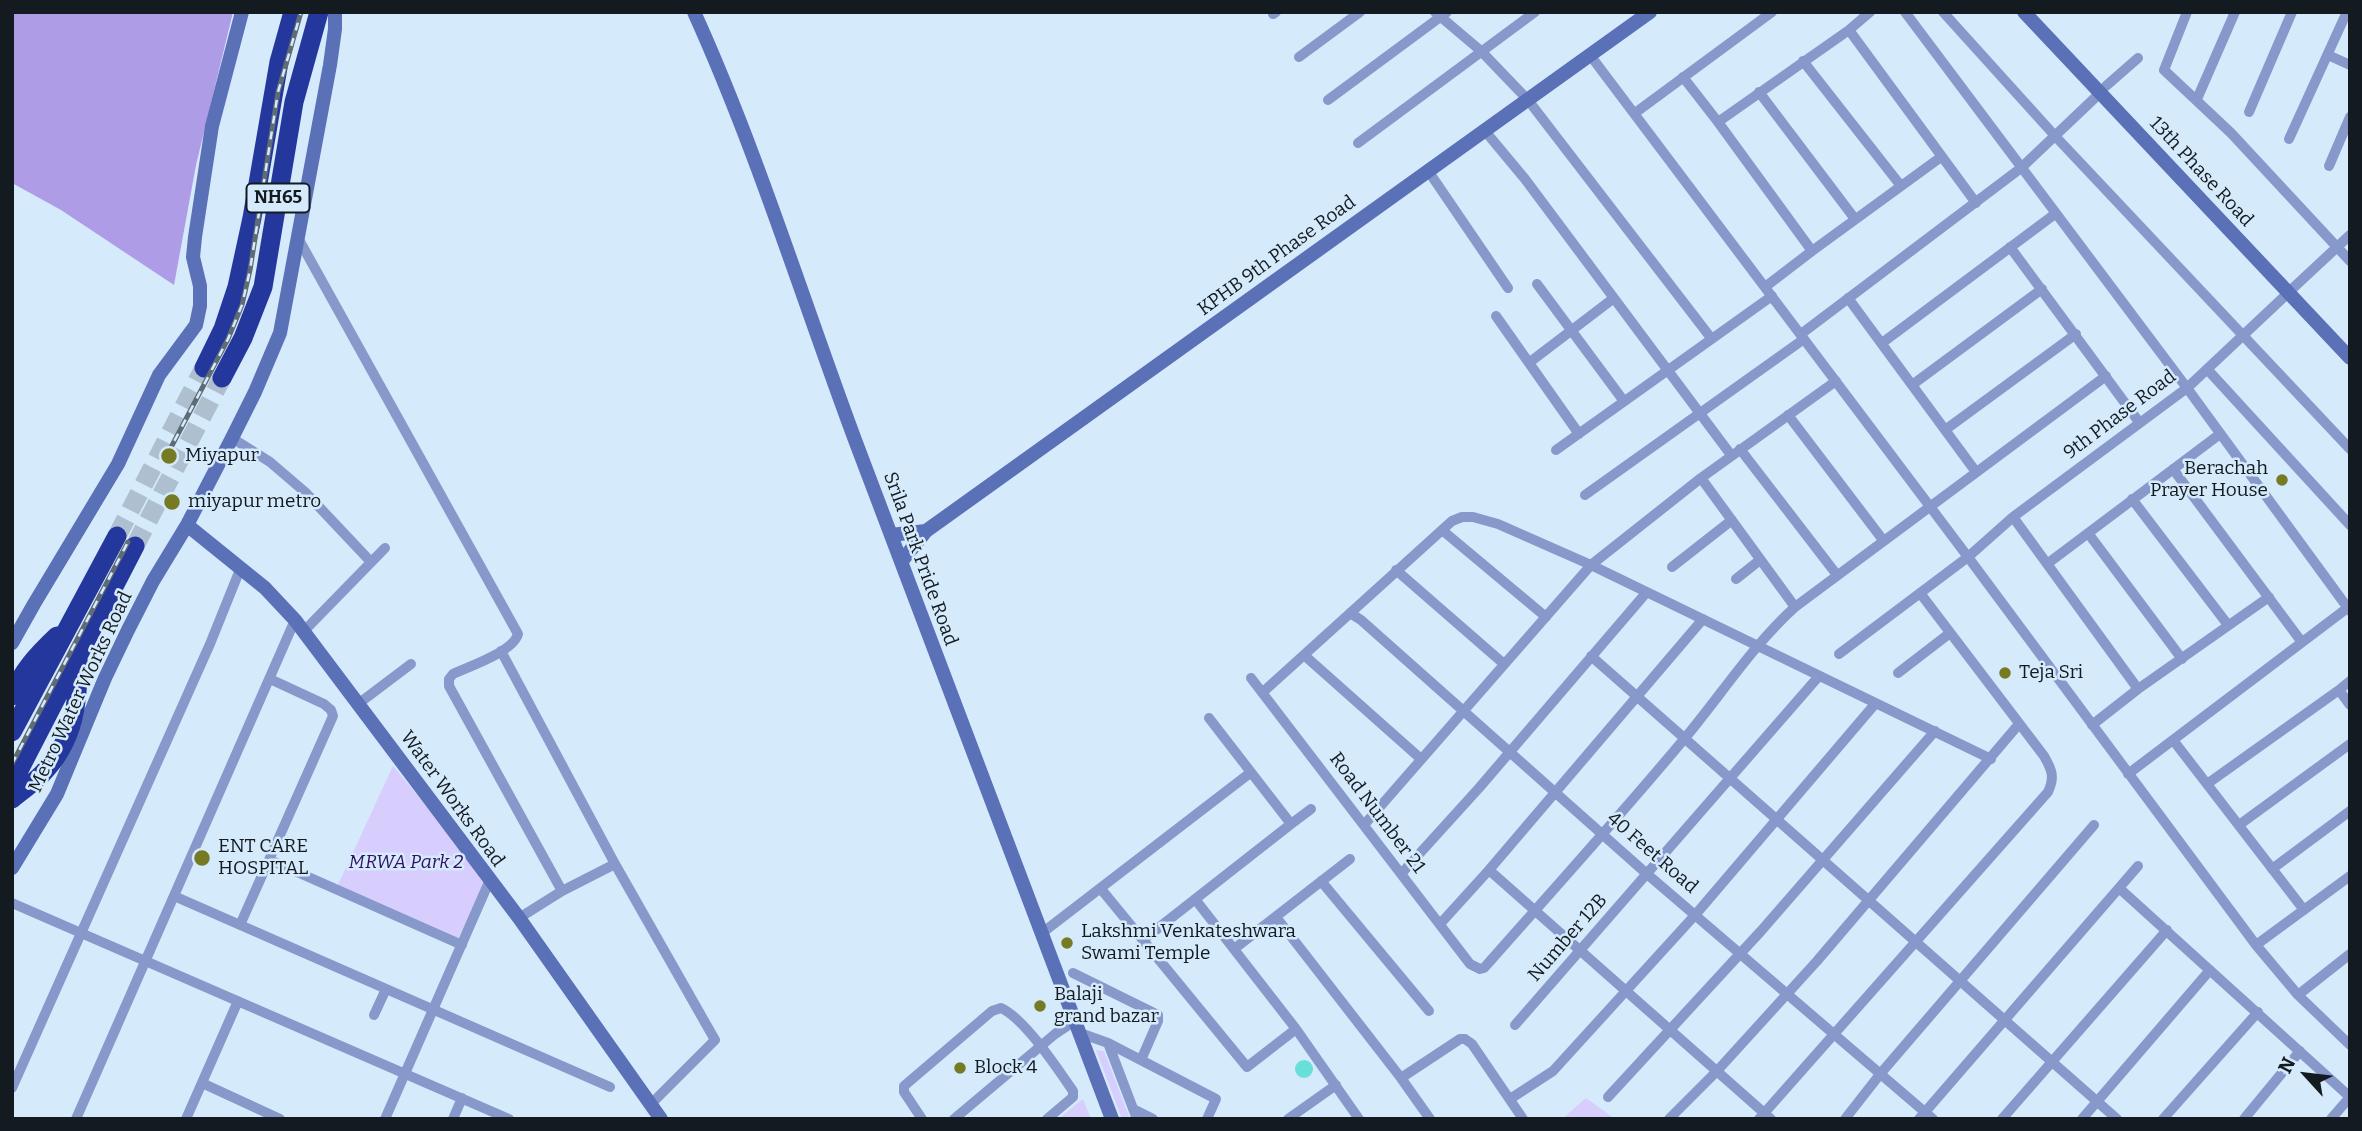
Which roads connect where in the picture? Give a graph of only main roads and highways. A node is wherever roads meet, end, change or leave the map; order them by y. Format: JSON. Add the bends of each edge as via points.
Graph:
{"nodes":[{"id":1,"x":293,"y":12,"type":"edge"},
{"id":2,"x":319,"y":12,"type":"edge"},
{"id":3,"x":270,"y":111,"type":"junction"},
{"id":4,"x":292,"y":115,"type":"junction"},
{"id":5,"x":204,"y":368,"type":"tunnel mouth"},
{"id":6,"x":222,"y":378,"type":"tunnel mouth"},
{"id":7,"x":117,"y":536,"type":"tunnel mouth"},
{"id":8,"x":135,"y":546,"type":"tunnel mouth"},
{"id":9,"x":71,"y":623,"type":"junction"},
{"id":10,"x":78,"y":655,"type":"junction"},
{"id":11,"x":12,"y":696,"type":"edge"},
{"id":12,"x":12,"y":732,"type":"edge"},
{"id":13,"x":12,"y":784,"type":"edge"},
{"id":14,"x":12,"y":799,"type":"edge"}],
"edges":[{"from":1,"to":3,"type":"highway","number":"NH65"},
{"from":2,"to":4,"type":"highway","number":"NH65"},
{"from":3,"to":4,"type":"highway"},
{"from":3,"to":5,"type":"highway","number":"NH65","via":[[237,288]]},
{"from":4,"to":6,"type":"highway","number":"NH65","via":[[263,287]]},
{"from":7,"to":9,"type":"highway"},
{"from":8,"to":10,"type":"highway"},
{"from":9,"to":11,"type":"highway","via":[[30,662]]},
{"from":9,"to":12,"type":"highway"},
{"from":10,"to":13,"type":"highway"},
{"from":10,"to":14,"type":"highway","via":[[76,712],[67,735],[43,773]]}]}
